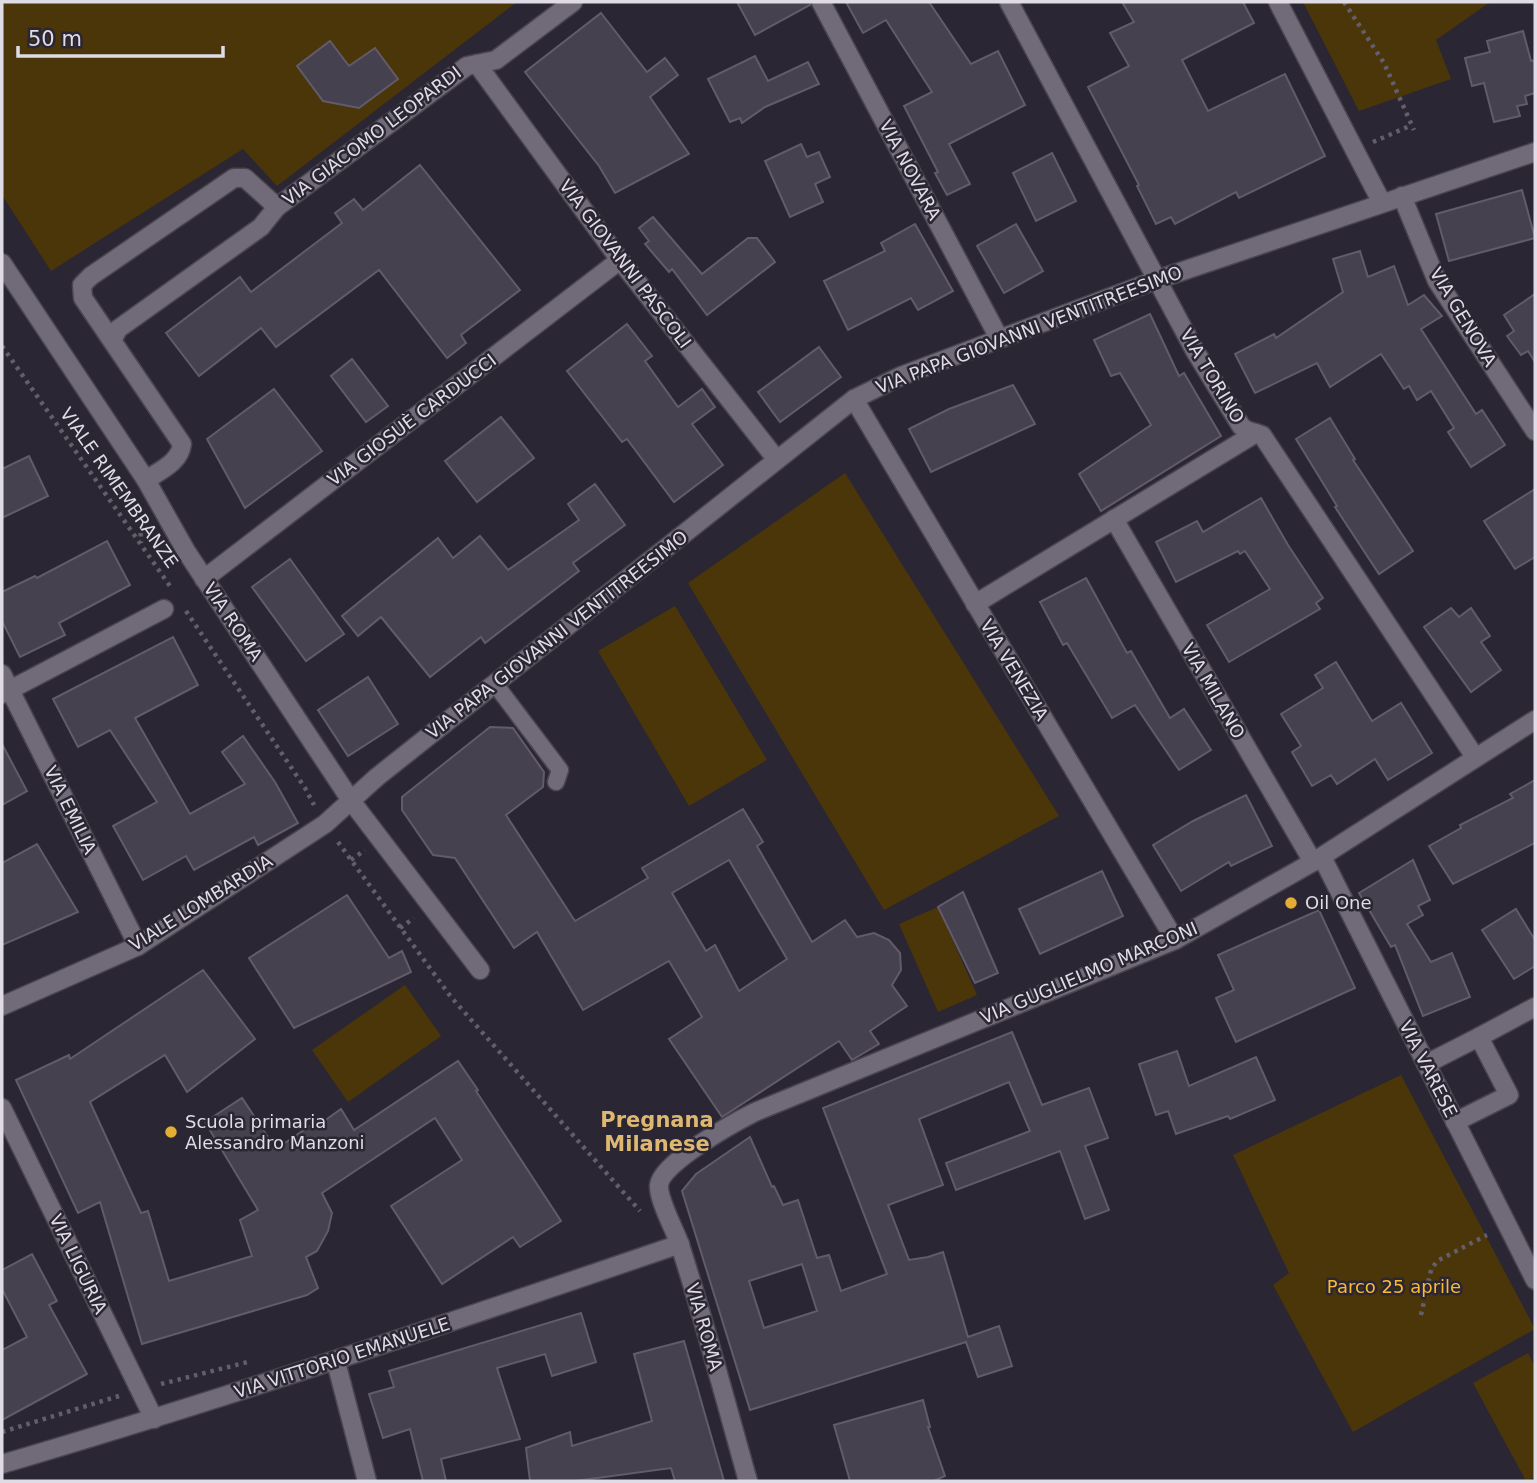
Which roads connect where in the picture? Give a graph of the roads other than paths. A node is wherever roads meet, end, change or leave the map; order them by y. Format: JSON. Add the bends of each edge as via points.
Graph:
{"nodes":[{"id":1,"x":573,"y":2,"type":"edge"},
{"id":2,"x":821,"y":2,"type":"edge"},
{"id":3,"x":1009,"y":2,"type":"edge"},
{"id":4,"x":1278,"y":2,"type":"edge"},
{"id":5,"x":477,"y":64,"type":"junction"},
{"id":6,"x":1535,"y":152,"type":"edge"},
{"id":7,"x":1402,"y":196,"type":"junction"},
{"id":8,"x":1382,"y":203,"type":"junction"},
{"id":9,"x":277,"y":207,"type":"junction"},
{"id":10,"x":620,"y":260,"type":"junction"},
{"id":11,"x":2,"y":263,"type":"edge"},
{"id":12,"x":1157,"y":280,"type":"junction"},
{"id":13,"x":999,"y":338,"type":"junction"},
{"id":14,"x":112,"y":341,"type":"junction"},
{"id":15,"x":853,"y":400,"type":"junction"},
{"id":16,"x":1535,"y":431,"type":"edge"},
{"id":17,"x":1256,"y":433,"type":"junction"},
{"id":18,"x":777,"y":460,"type":"junction"},
{"id":19,"x":146,"y":480,"type":"junction"},
{"id":20,"x":1114,"y":520,"type":"junction"},
{"id":21,"x":204,"y":579,"type":"junction"},
{"id":22,"x":975,"y":604,"type":"junction"},
{"id":23,"x":164,"y":609,"type":"dead end"},
{"id":24,"x":495,"y":684,"type":"junction"},
{"id":25,"x":5,"y":686,"type":"edge"},
{"id":26,"x":1535,"y":720,"type":"edge"},
{"id":27,"x":1475,"y":757,"type":"junction"},
{"id":28,"x":556,"y":782,"type":"dead end"},
{"id":29,"x":352,"y":802,"type":"junction"},
{"id":30,"x":1317,"y":860,"type":"junction"},
{"id":31,"x":1175,"y":940,"type":"junction"},
{"id":32,"x":138,"y":946,"type":"junction"},
{"id":33,"x":480,"y":970,"type":"dead end"},
{"id":34,"x":2,"y":1006,"type":"edge"},
{"id":35,"x":1535,"y":1007,"type":"edge"},
{"id":36,"x":1479,"y":1037,"type":"junction"},
{"id":37,"x":1426,"y":1064,"type":"junction"},
{"id":38,"x":2,"y":1108,"type":"edge"},
{"id":39,"x":1455,"y":1122,"type":"junction"},
{"id":40,"x":663,"y":1174,"type":"joint"},
{"id":41,"x":680,"y":1244,"type":"junction"},
{"id":42,"x":1535,"y":1280,"type":"edge"},
{"id":43,"x":336,"y":1362,"type":"junction"},
{"id":44,"x":154,"y":1419,"type":"junction"},
{"id":45,"x":2,"y":1464,"type":"edge"},
{"id":46,"x":367,"y":1481,"type":"edge"},
{"id":47,"x":748,"y":1481,"type":"edge"}],
"edges":[{"from":1,"to":5,"type":"street","name":"VIA GIACOMO LEOPARDI","via":[[496,60]]},
{"from":2,"to":13,"type":"street","name":"VIA NOVARA"},
{"from":3,"to":12,"type":"street","name":"VIA TORINO"},
{"from":4,"to":8,"type":"street"},
{"from":5,"to":9,"type":"street","name":"VIA GIACOMO LEOPARDI","via":[[467,66]]},
{"from":5,"to":10,"type":"street","name":"VIA GIOVANNI PASCOLI"},
{"from":6,"to":7,"type":"street","name":"VIA PAPA GIOVANNI VENTITREESIMO"},
{"from":7,"to":8,"type":"street","name":"VIA PAPA GIOVANNI VENTITREESIMO"},
{"from":7,"to":16,"type":"street","name":"VIA GENOVA","via":[[1437,281]]},
{"from":8,"to":12,"type":"street","name":"VIA PAPA GIOVANNI VENTITREESIMO"},
{"from":9,"to":14,"type":"street","name":"VIA GIACOMO LEOPARDI","via":[[261,227],[118,330]]},
{"from":9,"to":14,"type":"street","name":"VIA GIACOMO LEOPARDI","via":[[245,178],[234,178],[90,276],[82,285],[83,298]]},
{"from":10,"to":18,"type":"street","name":"VIA GIOVANNI PASCOLI"},
{"from":10,"to":21,"type":"street","name":"VIA GIOSUÈ CARDUCCI"},
{"from":11,"to":19,"type":"street","name":"VIA ROMA"},
{"from":12,"to":13,"type":"street","name":"VIA PAPA GIOVANNI VENTITREESIMO"},
{"from":12,"to":17,"type":"street","name":"VIA TORINO","via":[[1241,425]]},
{"from":13,"to":15,"type":"street","name":"VIA PAPA GIOVANNI VENTITREESIMO"},
{"from":14,"to":19,"type":"street","name":"VIA GIACOMO LEOPARDI","via":[[182,444],[181,454]]},
{"from":15,"to":18,"type":"street","name":"VIA PAPA GIOVANNI VENTITREESIMO"},
{"from":15,"to":22,"type":"street","name":"VIA VENEZIA"},
{"from":17,"to":20,"type":"street"},
{"from":17,"to":27,"type":"street","name":"VIA TORINO","via":[[1262,435]]},
{"from":18,"to":24,"type":"street","name":"VIA PAPA GIOVANNI VENTITREESIMO"},
{"from":19,"to":21,"type":"street","name":"VIA ROMA"},
{"from":20,"to":22,"type":"street"},
{"from":20,"to":30,"type":"street","name":"VIA MILANO"},
{"from":21,"to":29,"type":"street","name":"VIA ROMA"},
{"from":22,"to":31,"type":"street","name":"VIA VENEZIA"},
{"from":23,"to":25,"type":"street"},
{"from":24,"to":28,"type":"lane","via":[[560,770]]},
{"from":24,"to":29,"type":"street","name":"VIA PAPA GIOVANNI VENTITREESIMO"},
{"from":25,"to":32,"type":"street","name":"VIA EMILIA"},
{"from":26,"to":27,"type":"street","name":"VIA GUGLIELMO MARCONI"},
{"from":27,"to":30,"type":"street","name":"VIA GUGLIELMO MARCONI"},
{"from":29,"to":32,"type":"street","name":"VIALE LOMBARDIA"},
{"from":29,"to":33,"type":"street","name":"VIA ROMA"},
{"from":30,"to":31,"type":"street","name":"VIA GUGLIELMO MARCONI"},
{"from":30,"to":37,"type":"street","name":"VIA VARESE"},
{"from":31,"to":40,"type":"street","name":"VIA GUGLIELMO MARCONI","via":[[755,1112],[717,1131]]},
{"from":32,"to":34,"type":"street","name":"VIALE LOMBARDIA"},
{"from":35,"to":36,"type":"street"},
{"from":36,"to":37,"type":"street"},
{"from":36,"to":39,"type":"street","via":[[1509,1095]]},
{"from":37,"to":39,"type":"street","name":"VIA VARESE"},
{"from":38,"to":44,"type":"street","name":"VIA LIGURIA"},
{"from":39,"to":42,"type":"street","name":"VIA VARESE"},
{"from":40,"to":41,"type":"street","name":"VIA ROMA","via":[[659,1185]]},
{"from":41,"to":43,"type":"street","name":"VIA VITTORIO EMANUELE"},
{"from":41,"to":47,"type":"street","name":"VIA ROMA"},
{"from":43,"to":44,"type":"street","name":"VIA VITTORIO EMANUELE"},
{"from":43,"to":46,"type":"street"},
{"from":44,"to":45,"type":"street","name":"VIA VITTORIO EMANUELE"}]}
